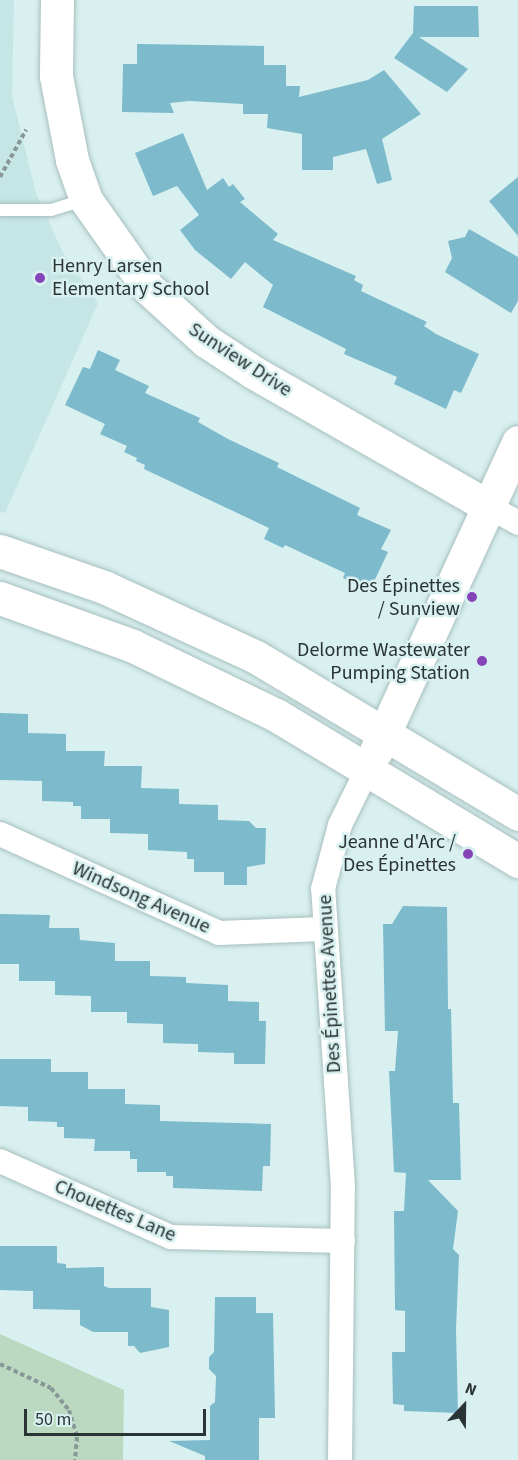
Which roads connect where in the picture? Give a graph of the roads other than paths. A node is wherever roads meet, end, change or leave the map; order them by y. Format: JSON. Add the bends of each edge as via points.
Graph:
{"nodes":[{"id":1,"x":57,"y":0,"type":"edge"},
{"id":2,"x":86,"y":200,"type":"junction"},
{"id":3,"x":0,"y":210,"type":"edge"},
{"id":4,"x":518,"y":442,"type":"edge"},
{"id":5,"x":486,"y":505,"type":"junction"},
{"id":6,"x":518,"y":523,"type":"edge"},
{"id":7,"x":0,"y":551,"type":"edge"},
{"id":8,"x":0,"y":598,"type":"edge"},
{"id":9,"x":385,"y":733,"type":"junction"},
{"id":10,"x":368,"y":768,"type":"junction"},
{"id":11,"x":518,"y":814,"type":"edge"},
{"id":12,"x":0,"y":834,"type":"edge"},
{"id":13,"x":518,"y":861,"type":"edge"},
{"id":14,"x":323,"y":929,"type":"junction"},
{"id":15,"x":0,"y":1161,"type":"edge"},
{"id":16,"x":343,"y":1241,"type":"junction"},
{"id":17,"x":340,"y":1460,"type":"edge"}],
"edges":[{"from":1,"to":2,"type":"main road","name":"Sunview Drive","via":[[56,76],[72,160]]},
{"from":2,"to":3,"type":"lane","via":[[51,210]]},
{"from":2,"to":5,"type":"main road","name":"Sunview Drive","via":[[148,288],[206,341]]},
{"from":4,"to":5,"type":"main road","name":"Des Épinettes Avenue"},
{"from":5,"to":6,"type":"street"},
{"from":5,"to":9,"type":"main road","name":"Des Épinettes Avenue"},
{"from":7,"to":9,"type":"main road","via":[[104,587],[203,631]]},
{"from":8,"to":10,"type":"main road","via":[[187,670]]},
{"from":9,"to":10,"type":"main road","name":"Des Épinettes Avenue"},
{"from":9,"to":11,"type":"main road"},
{"from":10,"to":13,"type":"main road"},
{"from":10,"to":14,"type":"street","name":"Des Épinettes Avenue","via":[[331,850],[323,889]]},
{"from":12,"to":14,"type":"street","name":"Windsong Avenue","via":[[219,933]]},
{"from":14,"to":16,"type":"street","name":"Des Épinettes Avenue","via":[[343,1187]]},
{"from":15,"to":16,"type":"street","name":"Chouettes Lane","via":[[171,1237]]},
{"from":16,"to":17,"type":"street","name":"Des Épinettes Avenue"}]}
